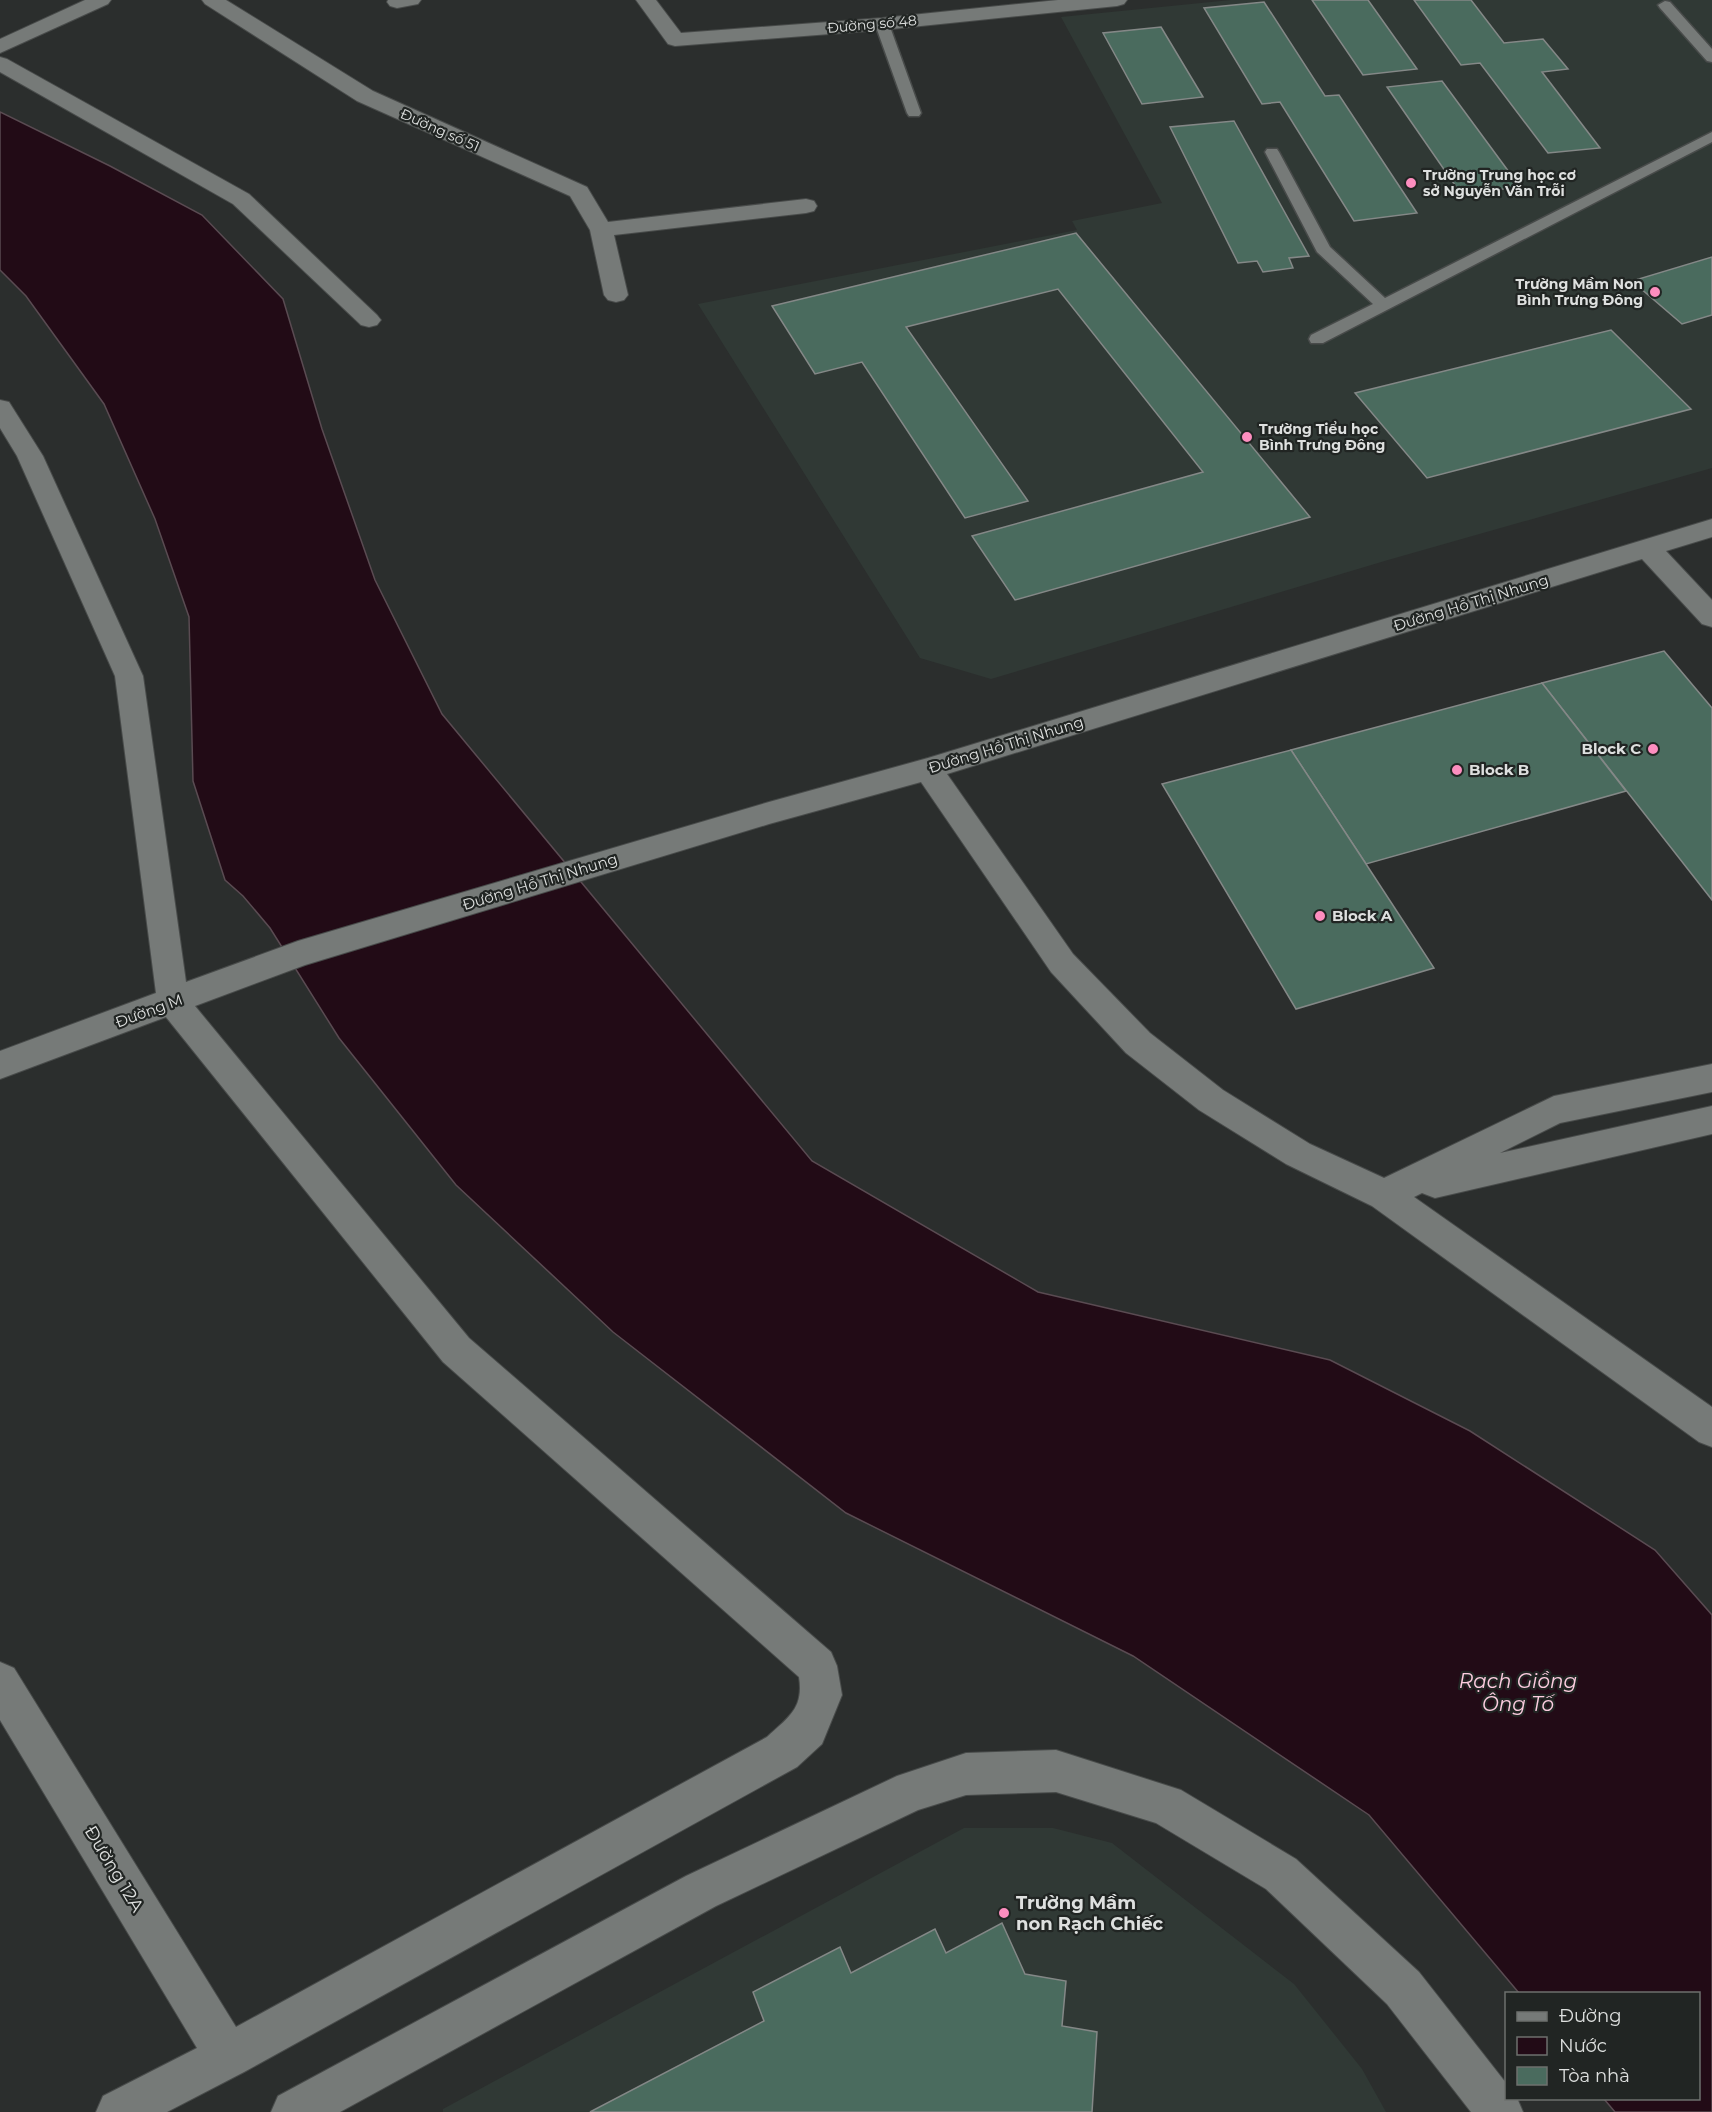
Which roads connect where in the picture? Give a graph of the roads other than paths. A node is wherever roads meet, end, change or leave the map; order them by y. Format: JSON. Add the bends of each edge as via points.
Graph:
{"nodes":[{"id":1,"x":101,"y":0,"type":"edge"},
{"id":2,"x":212,"y":0,"type":"edge"},
{"id":3,"x":646,"y":0,"type":"edge"},
{"id":4,"x":1118,"y":0,"type":"edge"},
{"id":5,"x":1665,"y":5,"type":"dead end"},
{"id":6,"x":958,"y":8,"type":"edge"},
{"id":7,"x":882,"y":24,"type":"junction"},
{"id":8,"x":0,"y":47,"type":"edge"},
{"id":9,"x":1712,"y":58,"type":"edge"},
{"id":10,"x":0,"y":63,"type":"edge"},
{"id":11,"x":914,"y":113,"type":"dead end"},
{"id":12,"x":1712,"y":136,"type":"edge"},
{"id":13,"x":1272,"y":152,"type":"dead end"},
{"id":14,"x":806,"y":206,"type":"dead end"},
{"id":15,"x":601,"y":230,"type":"junction"},
{"id":16,"x":616,"y":295,"type":"dead end"},
{"id":17,"x":1383,"y":305,"type":"junction"},
{"id":18,"x":369,"y":320,"type":"dead end"},
{"id":19,"x":1317,"y":339,"type":"dead end"},
{"id":20,"x":0,"y":408,"type":"edge"},
{"id":21,"x":1712,"y":528,"type":"edge"},
{"id":22,"x":1648,"y":549,"type":"junction"},
{"id":23,"x":1712,"y":617,"type":"edge"},
{"id":24,"x":928,"y":769,"type":"junction"},
{"id":25,"x":298,"y":954,"type":"joint"},
{"id":26,"x":173,"y":1002,"type":"junction"},
{"id":27,"x":0,"y":1065,"type":"edge"},
{"id":28,"x":1712,"y":1078,"type":"edge"},
{"id":29,"x":1712,"y":1120,"type":"edge"},
{"id":30,"x":1384,"y":1195,"type":"junction"},
{"id":31,"x":1712,"y":1429,"type":"edge"},
{"id":32,"x":0,"y":1682,"type":"edge"},
{"id":33,"x":228,"y":2056,"type":"junction"},
{"id":34,"x":119,"y":2112,"type":"edge"},
{"id":35,"x":294,"y":2112,"type":"edge"},
{"id":36,"x":1500,"y":2112,"type":"edge"}],
"edges":[{"from":1,"to":8,"type":"street"},
{"from":2,"to":15,"type":"street","name":"Đường số 51","via":[[365,96],[579,192]]},
{"from":3,"to":7,"type":"street","name":"Đường số 48","via":[[675,40]]},
{"from":4,"to":6,"type":"street","name":"Đường số 48"},
{"from":5,"to":9,"type":"lane"},
{"from":6,"to":7,"type":"street","name":"Đường số 48"},
{"from":7,"to":11,"type":"lane"},
{"from":10,"to":18,"type":"street","via":[[241,199]]},
{"from":12,"to":17,"type":"lane"},
{"from":13,"to":17,"type":"lane","via":[[1323,249]]},
{"from":14,"to":15,"type":"street"},
{"from":15,"to":16,"type":"street","name":"Đường số 51"},
{"from":17,"to":19,"type":"lane"},
{"from":20,"to":26,"type":"street","via":[[30,456],[129,676]]},
{"from":21,"to":22,"type":"street","name":"Đường Hồ Thị Nhung"},
{"from":22,"to":23,"type":"street"},
{"from":22,"to":24,"type":"street","name":"Đường Hồ Thị Nhung"},
{"from":24,"to":25,"type":"street","name":"Đường Hồ Thị Nhung"},
{"from":24,"to":30,"type":"street","via":[[1062,963],[1138,1043],[1211,1100],[1298,1154]]},
{"from":25,"to":26,"type":"street","name":"Đường M"},
{"from":26,"to":27,"type":"street","name":"Đường M"},
{"from":26,"to":33,"type":"street","via":[[456,1350],[817,1666],[822,1695],[807,1729],[783,1752]]},
{"from":28,"to":30,"type":"street","via":[[1554,1110]]},
{"from":29,"to":30,"type":"street"},
{"from":30,"to":31,"type":"street"},
{"from":32,"to":33,"type":"street","name":"Đường 12A"},
{"from":33,"to":34,"type":"street"},
{"from":35,"to":36,"type":"street","via":[[701,1892],[912,1791],[966,1774],[1056,1771],[1166,1805],[1281,1874],[1403,1988]]}]}
